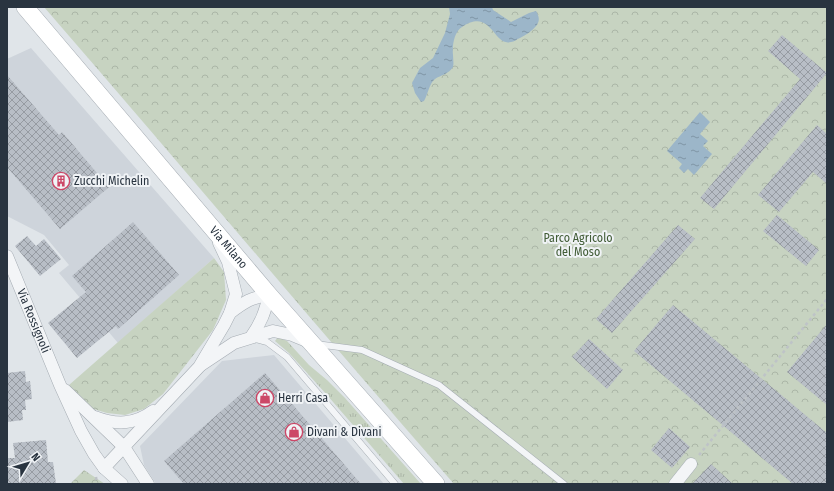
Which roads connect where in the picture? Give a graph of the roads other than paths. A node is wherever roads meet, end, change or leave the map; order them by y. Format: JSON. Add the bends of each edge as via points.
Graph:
{"nodes":[{"id":1,"x":25,"y":7,"type":"edge"},
{"id":2,"x":209,"y":224,"type":"junction"},
{"id":3,"x":7,"y":256,"type":"edge"},
{"id":4,"x":269,"y":295,"type":"junction"},
{"id":5,"x":230,"y":313,"type":"junction"},
{"id":6,"x":251,"y":337,"type":"junction"},
{"id":7,"x":310,"y":343,"type":"junction"},
{"id":8,"x":198,"y":367,"type":"junction"},
{"id":9,"x":60,"y":385,"type":"junction"},
{"id":10,"x":167,"y":401,"type":"junction"},
{"id":11,"x":90,"y":415,"type":"junction"},
{"id":12,"x":124,"y":447,"type":"junction"},
{"id":13,"x":691,"y":464,"type":"road end"},
{"id":14,"x":104,"y":468,"type":"junction"},
{"id":15,"x":122,"y":484,"type":"edge"},
{"id":16,"x":148,"y":484,"type":"edge"},
{"id":17,"x":395,"y":484,"type":"edge"},
{"id":18,"x":436,"y":484,"type":"edge"},
{"id":19,"x":564,"y":484,"type":"edge"},
{"id":20,"x":675,"y":484,"type":"edge"}],
"edges":[{"from":1,"to":2,"type":"main road","name":"Via Milano"},
{"from":2,"to":4,"type":"main road","name":"Via Milano"},
{"from":2,"to":5,"type":"street","name":"Via Rossignoli","via":[[230,268],[236,294]]},
{"from":3,"to":9,"type":"street","name":"Via Rossignoli"},
{"from":4,"to":5,"type":"street","name":"Via Rossignoli","via":[[255,297]]},
{"from":4,"to":6,"type":"street","via":[[266,311]]},
{"from":4,"to":7,"type":"main road","name":"Via Milano"},
{"from":5,"to":8,"type":"street","name":"Via Rossignoli"},
{"from":6,"to":7,"type":"street","name":"Via Rossignoli","via":[[273,331],[292,335]]},
{"from":6,"to":8,"type":"street","name":"Via Rossignoli","via":[[234,343]]},
{"from":6,"to":17,"type":"lane","via":[[267,342],[286,357]]},
{"from":7,"to":18,"type":"main road","name":"Via Milano"},
{"from":7,"to":19,"type":"lane","via":[[362,350],[439,385]]},
{"from":8,"to":10,"type":"street","name":"Via Rossignoli"},
{"from":9,"to":11,"type":"street","name":"Via Rossignoli"},
{"from":9,"to":14,"type":"street","name":"Via Rossignoli","via":[[81,431]]},
{"from":10,"to":11,"type":"street","name":"Via Rossignoli","via":[[147,416],[125,423],[109,422]]},
{"from":10,"to":12,"type":"street","name":"Via Rossignoli"},
{"from":11,"to":12,"type":"street","name":"Via Rossignoli"},
{"from":12,"to":14,"type":"street"},
{"from":12,"to":16,"type":"street","name":"Via Rossignoli"},
{"from":13,"to":20,"type":"street"},
{"from":14,"to":15,"type":"street","name":"Via Rossignoli"}]}
